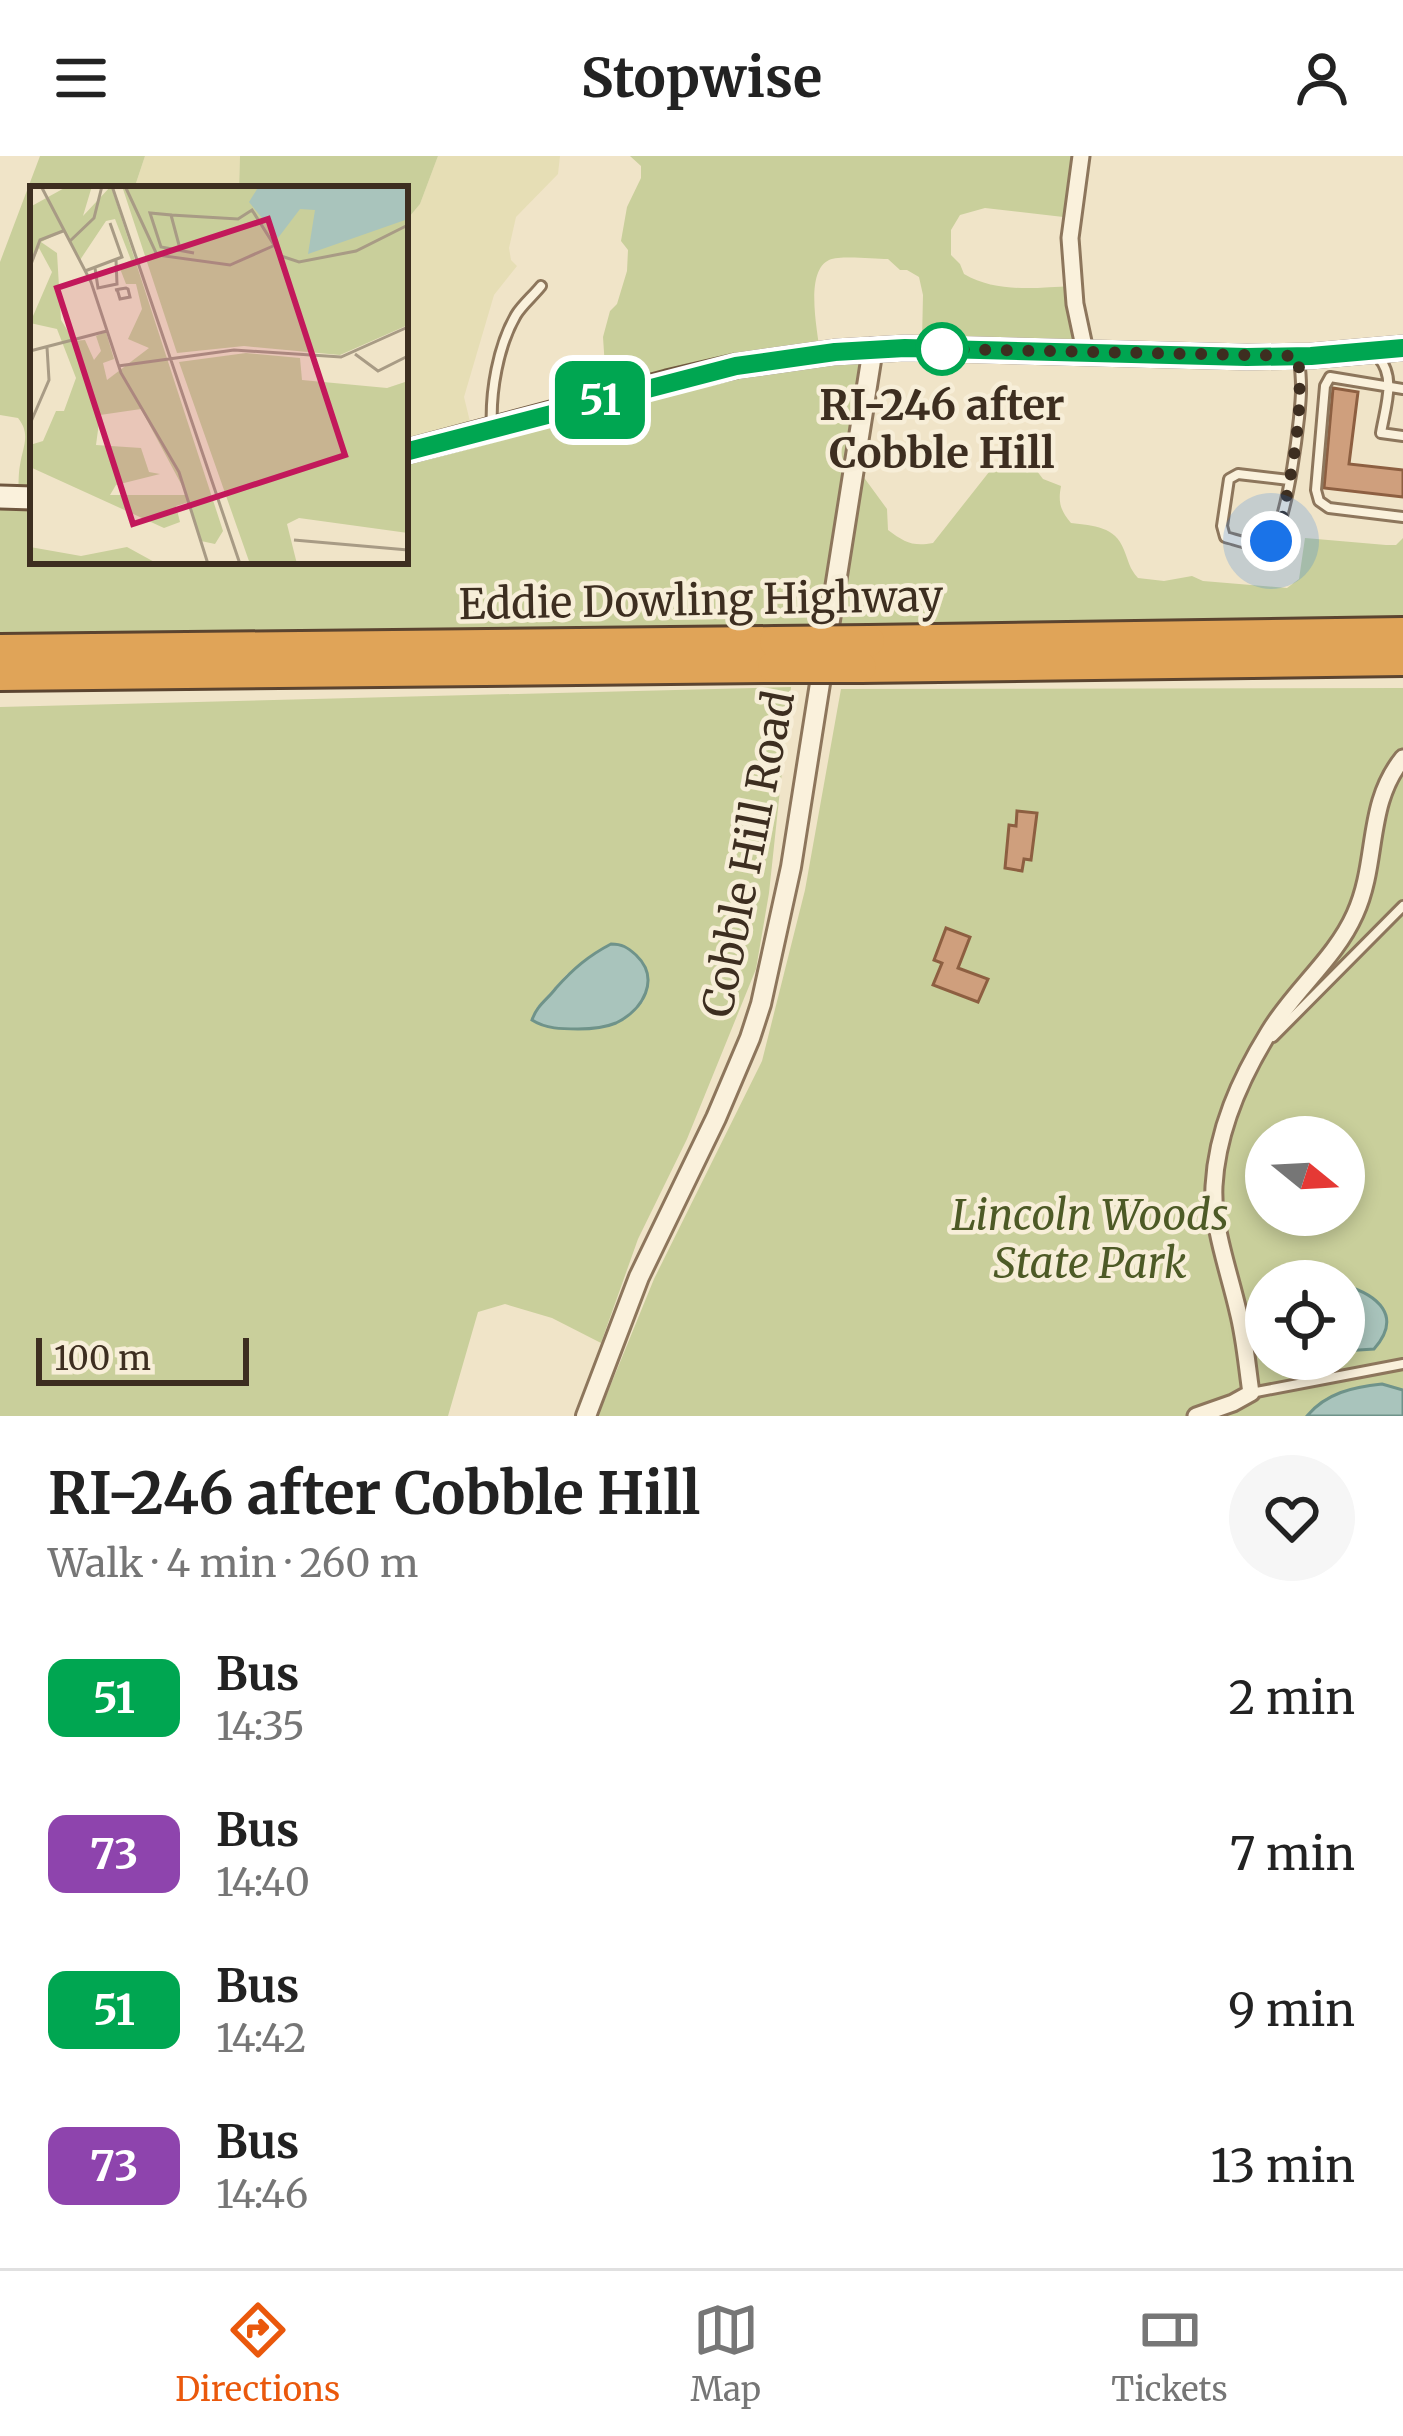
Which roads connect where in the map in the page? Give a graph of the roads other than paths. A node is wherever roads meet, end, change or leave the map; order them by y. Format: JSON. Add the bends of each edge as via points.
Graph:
{"nodes":[{"id":1,"x":1082,"y":156,"type":"edge"},
{"id":2,"x":541,"y":286,"type":"dead end"},
{"id":3,"x":1403,"y":348,"type":"edge"},
{"id":4,"x":873,"y":349,"type":"junction"},
{"id":5,"x":1085,"y":351,"type":"junction"},
{"id":6,"x":1373,"y":352,"type":"junction"},
{"id":7,"x":1298,"y":356,"type":"junction"},
{"id":8,"x":1389,"y":386,"type":"junction"},
{"id":9,"x":1403,"y":389,"type":"edge"},
{"id":10,"x":492,"y":429,"type":"junction"},
{"id":11,"x":1403,"y":436,"type":"edge"},
{"id":12,"x":408,"y":451,"type":"edge"},
{"id":13,"x":1289,"y":480,"type":"junction"},
{"id":14,"x":0,"y":497,"type":"edge"},
{"id":15,"x":30,"y":498,"type":"edge"},
{"id":16,"x":1403,"y":517,"type":"edge"},
{"id":17,"x":1403,"y":633,"type":"edge"},
{"id":18,"x":0,"y":650,"type":"edge"},
{"id":19,"x":865,"y":654,"type":"junction"},
{"id":20,"x":774,"y":655,"type":"junction"},
{"id":21,"x":1403,"y":660,"type":"edge"},
{"id":22,"x":0,"y":675,"type":"edge"},
{"id":23,"x":1403,"y":758,"type":"edge"},
{"id":24,"x":1403,"y":906,"type":"edge"},
{"id":25,"x":1254,"y":1056,"type":"junction"},
{"id":26,"x":1403,"y":1364,"type":"edge"},
{"id":27,"x":1251,"y":1393,"type":"junction"},
{"id":28,"x":586,"y":1416,"type":"edge"},
{"id":29,"x":1196,"y":1416,"type":"edge"}],
"edges":[{"from":1,"to":5,"type":"street","via":[[1070,238]]},
{"from":2,"to":10,"type":"lane","via":[[505,339]]},
{"from":3,"to":6,"type":"main road"},
{"from":4,"to":5,"type":"main road"},
{"from":4,"to":10,"type":"main road","via":[[736,366]]},
{"from":4,"to":28,"type":"street","name":"Cobble Hill Road","via":[[791,867],[761,1004]]},
{"from":5,"to":7,"type":"main road"},
{"from":6,"to":7,"type":"main road"},
{"from":6,"to":8,"type":"lane","via":[[1387,367]]},
{"from":7,"to":13,"type":"lane","via":[[1300,421]]},
{"from":8,"to":9,"type":"lane"},
{"from":8,"to":11,"type":"lane","via":[[1381,433]]},
{"from":8,"to":16,"type":"lane","via":[[1330,377],[1316,490],[1329,508]]},
{"from":10,"to":12,"type":"main road"},
{"from":13,"to":13,"type":"lane","via":[[1271,541],[1225,536],[1229,479]]},
{"from":14,"to":15,"type":"main road"},
{"from":17,"to":19,"type":"highway","name":"Eddie Dowling Highway"},
{"from":18,"to":20,"type":"highway","name":"Eddie Dowling Highway"},
{"from":19,"to":20,"type":"highway","name":"Eddie Dowling Highway","bridge":true},
{"from":19,"to":21,"type":"highway","name":"Eddie Dowling Highway"},
{"from":20,"to":22,"type":"highway","name":"Eddie Dowling Highway"},
{"from":23,"to":25,"type":"street","via":[[1380,796],[1357,910]]},
{"from":24,"to":25,"type":"lane"},
{"from":25,"to":27,"type":"street","via":[[1223,1130],[1214,1191]]},
{"from":26,"to":27,"type":"lane"},
{"from":27,"to":29,"type":"street"}]}
